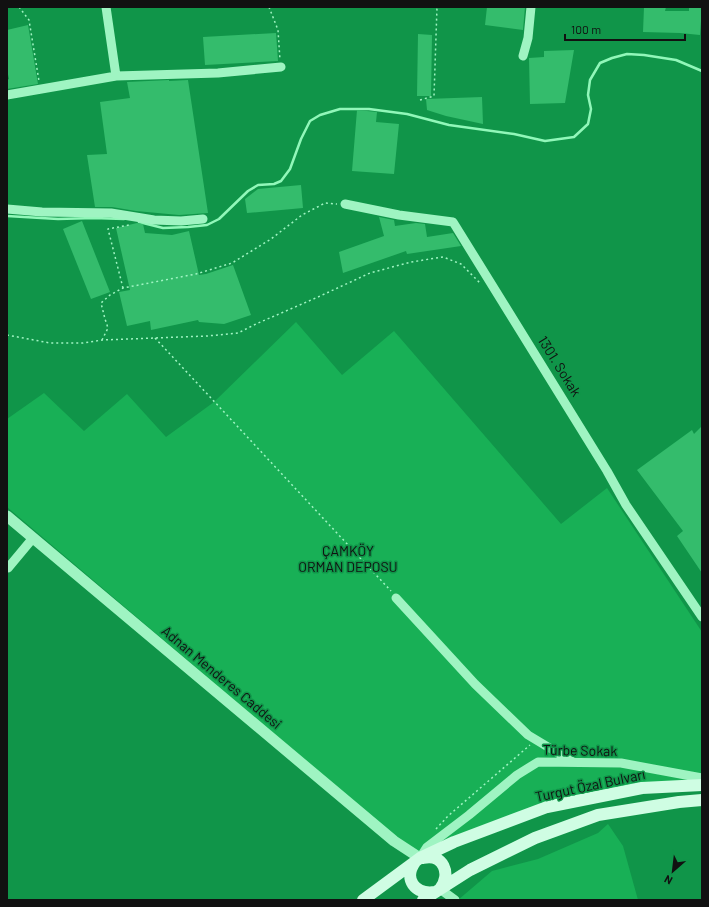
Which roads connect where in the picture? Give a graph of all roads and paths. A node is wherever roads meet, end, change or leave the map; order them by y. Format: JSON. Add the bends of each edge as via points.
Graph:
{"nodes":[{"id":1,"x":19,"y":7,"type":"edge"},
{"id":2,"x":106,"y":7,"type":"edge"},
{"id":3,"x":269,"y":7,"type":"edge"},
{"id":4,"x":438,"y":7,"type":"edge"},
{"id":5,"x":531,"y":7,"type":"edge"},
{"id":6,"x":523,"y":56,"type":"dead end"},
{"id":7,"x":280,"y":67,"type":"joint"},
{"id":8,"x":116,"y":76,"type":"junction"},
{"id":9,"x":40,"y":89,"type":"junction"},
{"id":10,"x":7,"y":95,"type":"edge"},
{"id":11,"x":420,"y":100,"type":"dead end"},
{"id":12,"x":345,"y":204,"type":"joint"},
{"id":13,"x":7,"y":209,"type":"edge"},
{"id":14,"x":133,"y":217,"type":"junction"},
{"id":15,"x":203,"y":219,"type":"dead end"},
{"id":16,"x":482,"y":286,"type":"dead end"},
{"id":17,"x":123,"y":288,"type":"junction"},
{"id":18,"x":7,"y":335,"type":"edge"},
{"id":19,"x":155,"y":338,"type":"junction"},
{"id":20,"x":102,"y":340,"type":"junction"},
{"id":21,"x":7,"y":516,"type":"edge"},
{"id":22,"x":33,"y":538,"type":"junction"},
{"id":23,"x":7,"y":568,"type":"edge"},
{"id":24,"x":396,"y":598,"type":"joint"},
{"id":25,"x":702,"y":617,"type":"edge"},
{"id":26,"x":536,"y":740,"type":"junction"},
{"id":27,"x":574,"y":762,"type":"junction"},
{"id":28,"x":702,"y":778,"type":"edge"},
{"id":29,"x":702,"y":785,"type":"edge"},
{"id":30,"x":702,"y":800,"type":"edge"},
{"id":31,"x":433,"y":832,"type":"dead end"},
{"id":32,"x":418,"y":860,"type":"junction"},
{"id":33,"x":437,"y":890,"type":"junction"},
{"id":34,"x":363,"y":900,"type":"edge"},
{"id":35,"x":423,"y":900,"type":"edge"},
{"id":36,"x":455,"y":900,"type":"edge"}],
"edges":[{"from":1,"to":9,"type":"path","via":[[28,20]]},
{"from":2,"to":8,"type":"street"},
{"from":3,"to":7,"type":"path","via":[[278,30]]},
{"from":4,"to":11,"type":"path","via":[[434,96]]},
{"from":5,"to":6,"type":"street","via":[[528,38]]},
{"from":7,"to":8,"type":"street","via":[[218,73]]},
{"from":8,"to":9,"type":"street"},
{"from":9,"to":10,"type":"street"},
{"from":12,"to":17,"type":"path","via":[[325,203],[302,215],[271,239],[232,263],[196,274]]},
{"from":12,"to":25,"type":"street","name":"1301. Sokak","via":[[453,222],[608,470],[626,505]]},
{"from":13,"to":14,"type":"street","via":[[111,213]]},
{"from":14,"to":15,"type":"street","via":[[181,221]]},
{"from":14,"to":17,"type":"path","via":[[133,224],[108,229]]},
{"from":16,"to":19,"type":"path","via":[[461,264],[442,256],[370,273],[238,333]]},
{"from":17,"to":20,"type":"path","via":[[101,303],[108,328]]},
{"from":18,"to":20,"type":"path","via":[[50,343]]},
{"from":19,"to":20,"type":"path"},
{"from":19,"to":24,"type":"path"},
{"from":21,"to":22,"type":"street","name":"Adnan Menderes Caddesi"},
{"from":22,"to":23,"type":"street"},
{"from":22,"to":32,"type":"street","name":"Adnan Menderes Caddesi"},
{"from":24,"to":26,"type":"street","via":[[475,684]]},
{"from":26,"to":27,"type":"street"},
{"from":26,"to":31,"type":"path"},
{"from":27,"to":28,"type":"street","name":"Türbe Sokak","via":[[621,763]]},
{"from":27,"to":32,"type":"street","name":"Türbe Sokak","via":[[538,762],[517,774],[427,847]]},
{"from":29,"to":32,"type":"main road","name":"Turgut Özal Bulvarı","via":[[642,788],[547,807],[454,842]]},
{"from":30,"to":33,"type":"main road","via":[[598,815],[535,838],[470,870]]},
{"from":32,"to":33,"type":"main road","via":[[410,873],[413,885],[423,892]]},
{"from":32,"to":33,"type":"main road","via":[[432,857],[442,863],[446,879]]},
{"from":32,"to":34,"type":"main road","name":"Turgut Özal Bulvarı"},
{"from":33,"to":35,"type":"main road"},
{"from":33,"to":36,"type":"street"}]}
